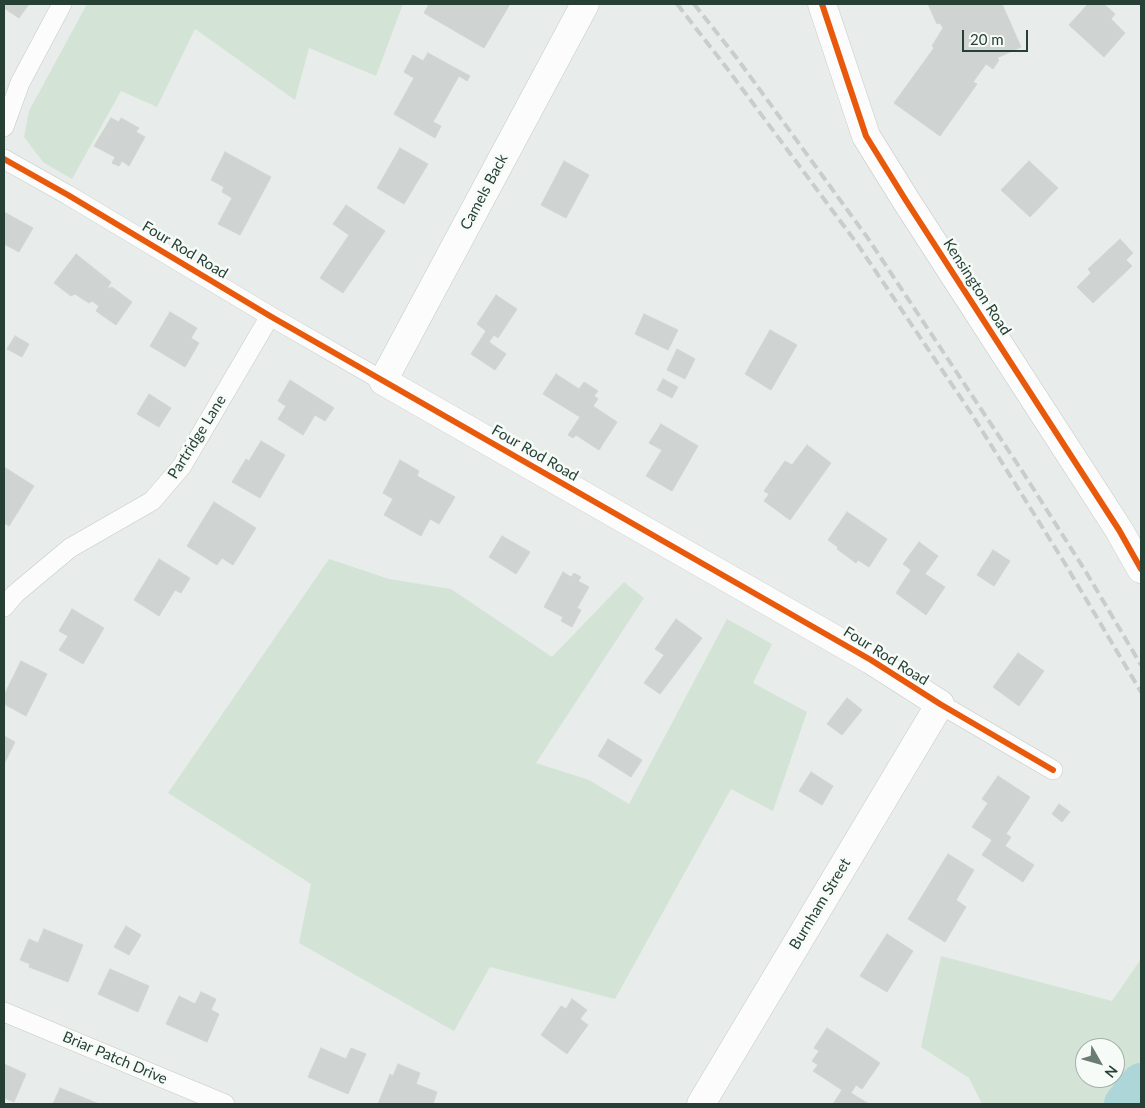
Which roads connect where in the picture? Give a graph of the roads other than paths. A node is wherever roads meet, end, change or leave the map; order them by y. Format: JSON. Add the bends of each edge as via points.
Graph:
{"nodes":[{"id":1,"x":62,"y":4,"type":"edge"},
{"id":2,"x":585,"y":4,"type":"edge"},
{"id":3,"x":822,"y":4,"type":"edge"},
{"id":4,"x":4,"y":127,"type":"edge"},
{"id":5,"x":4,"y":159,"type":"edge"},
{"id":6,"x":270,"y":316,"type":"junction"},
{"id":7,"x":384,"y":380,"type":"junction"},
{"id":8,"x":1141,"y":569,"type":"edge"},
{"id":9,"x":4,"y":607,"type":"edge"},
{"id":10,"x":940,"y":704,"type":"junction"},
{"id":11,"x":1053,"y":770,"type":"dead end"},
{"id":12,"x":4,"y":1012,"type":"edge"},
{"id":13,"x":225,"y":1104,"type":"edge"},
{"id":14,"x":701,"y":1104,"type":"edge"}],
"edges":[{"from":1,"to":4,"type":"street","via":[[20,83]]},
{"from":2,"to":7,"type":"street","name":"Camels Back"},
{"from":3,"to":8,"type":"street","name":"Kensington Road","via":[[866,136]]},
{"from":5,"to":6,"type":"street","name":"Four Rod Road"},
{"from":6,"to":7,"type":"street","name":"Four Rod Road"},
{"from":6,"to":9,"type":"street","name":"Partridge Lane","via":[[182,466],[152,502],[70,548]]},
{"from":7,"to":10,"type":"street","name":"Four Rod Road","via":[[871,660]]},
{"from":10,"to":11,"type":"street","name":"Four Rod Road"},
{"from":10,"to":14,"type":"street","name":"Burnham Street"},
{"from":12,"to":13,"type":"street","name":"Briar Patch Drive"}]}
